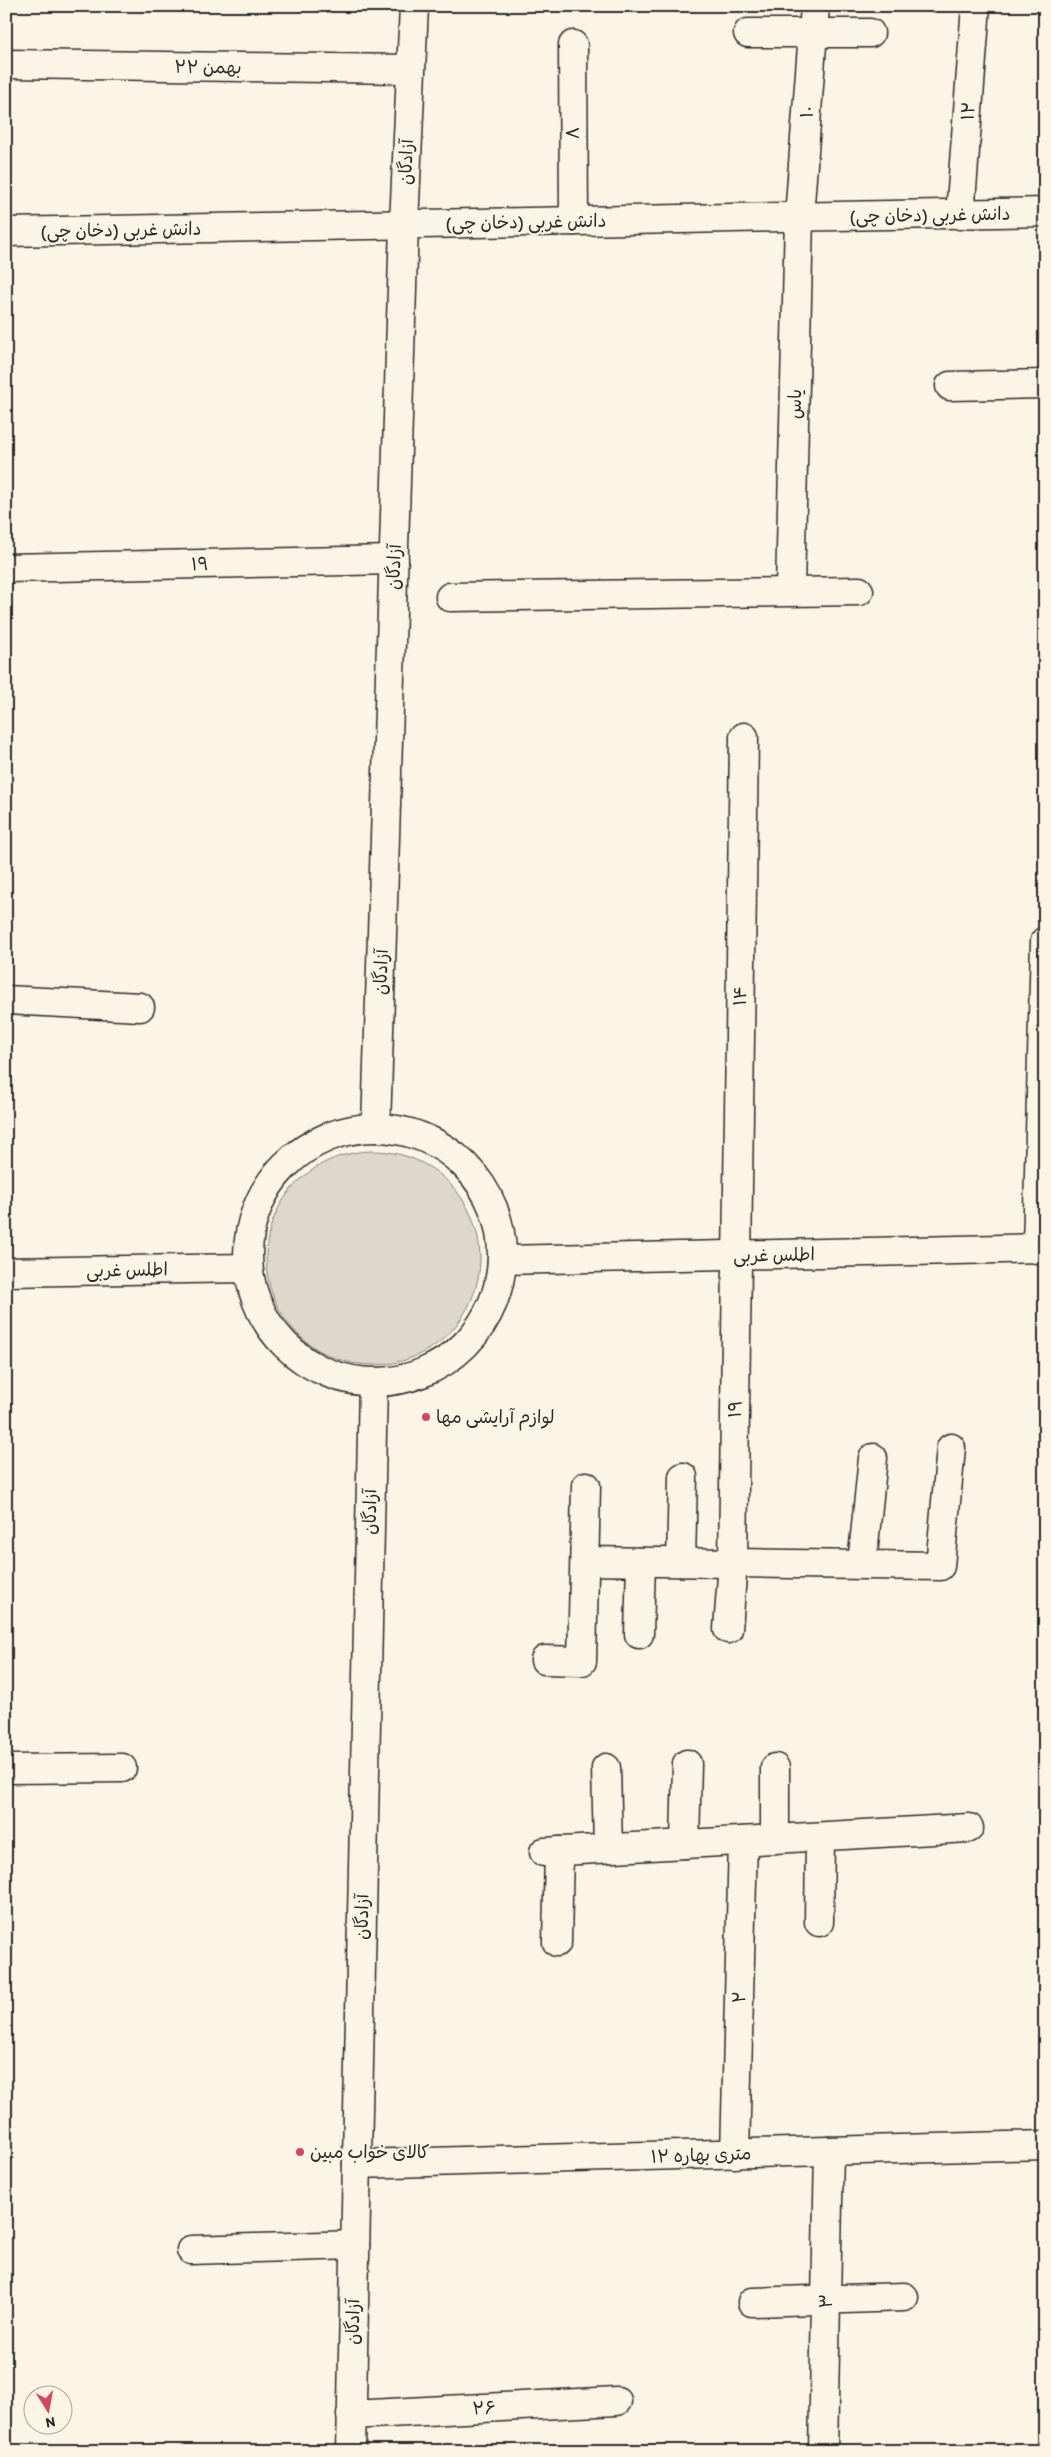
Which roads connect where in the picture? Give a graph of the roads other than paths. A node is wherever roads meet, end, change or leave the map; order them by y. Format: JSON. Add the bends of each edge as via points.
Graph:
{"nodes":[{"id":1,"x":414,"y":6,"type":"edge"},
{"id":2,"x":815,"y":6,"type":"edge"},
{"id":3,"x":976,"y":6,"type":"edge"},
{"id":4,"x":748,"y":33,"type":"dead end"},
{"id":5,"x":870,"y":33,"type":"dead end"},
{"id":6,"x":813,"y":34,"type":"junction"},
{"id":7,"x":573,"y":45,"type":"dead end"},
{"id":8,"x":6,"y":64,"type":"edge"},
{"id":9,"x":410,"y":69,"type":"junction"},
{"id":10,"x":1045,"y":212,"type":"edge"},
{"id":11,"x":960,"y":215,"type":"junction"},
{"id":12,"x":799,"y":217,"type":"junction"},
{"id":13,"x":574,"y":221,"type":"junction"},
{"id":14,"x":404,"y":224,"type":"junction"},
{"id":15,"x":6,"y":232,"type":"edge"},
{"id":16,"x":1045,"y":384,"type":"edge"},
{"id":17,"x":950,"y":386,"type":"dead end"},
{"id":18,"x":394,"y":560,"type":"junction"},
{"id":19,"x":6,"y":568,"type":"edge"},
{"id":20,"x":790,"y":590,"type":"junction"},
{"id":21,"x":859,"y":591,"type":"dead end"},
{"id":22,"x":450,"y":597,"type":"dead end"},
{"id":23,"x":744,"y":737,"type":"dead end"},
{"id":24,"x":1045,"y":941,"type":"edge"},
{"id":25,"x":6,"y":1000,"type":"edge"},
{"id":26,"x":140,"y":1007,"type":"dead end"},
{"id":27,"x":376,"y":1128,"type":"junction"},
{"id":28,"x":1041,"y":1248,"type":"edge"},
{"id":29,"x":737,"y":1255,"type":"junction"},
{"id":30,"x":503,"y":1260,"type":"junction"},
{"id":31,"x":248,"y":1268,"type":"junction"},
{"id":32,"x":6,"y":1272,"type":"edge"},
{"id":33,"x":373,"y":1383,"type":"junction"},
{"id":34,"x":951,"y":1448,"type":"dead end"},
{"id":35,"x":873,"y":1458,"type":"dead end"},
{"id":36,"x":683,"y":1478,"type":"dead end"},
{"id":37,"x":586,"y":1486,"type":"dead end"},
{"id":38,"x":586,"y":1561,"type":"junction"},
{"id":39,"x":641,"y":1562,"type":"junction"},
{"id":40,"x":681,"y":1562,"type":"junction"},
{"id":41,"x":733,"y":1562,"type":"junction"},
{"id":42,"x":862,"y":1564,"type":"junction"},
{"id":43,"x":728,"y":1629,"type":"dead end"},
{"id":44,"x":639,"y":1634,"type":"dead end"},
{"id":45,"x":545,"y":1660,"type":"dead end"},
{"id":46,"x":687,"y":1764,"type":"dead end"},
{"id":47,"x":122,"y":1768,"type":"dead end"},
{"id":48,"x":606,"y":1768,"type":"dead end"},
{"id":49,"x":775,"y":1768,"type":"dead end"},
{"id":50,"x":6,"y":1770,"type":"edge"},
{"id":51,"x":969,"y":1828,"type":"dead end"},
{"id":52,"x":820,"y":1837,"type":"junction"},
{"id":53,"x":774,"y":1839,"type":"junction"},
{"id":54,"x":743,"y":1841,"type":"junction"},
{"id":55,"x":685,"y":1844,"type":"junction"},
{"id":56,"x":608,"y":1848,"type":"junction"},
{"id":57,"x":819,"y":1922,"type":"dead end"},
{"id":58,"x":557,"y":1942,"type":"dead end"},
{"id":59,"x":1045,"y":2145,"type":"edge"},
{"id":60,"x":829,"y":2151,"type":"junction"},
{"id":61,"x":735,"y":2154,"type":"junction"},
{"id":62,"x":357,"y":2164,"type":"junction"},
{"id":63,"x":355,"y":2245,"type":"junction"},
{"id":64,"x":191,"y":2250,"type":"dead end"},
{"id":65,"x":904,"y":2297,"type":"dead end"},
{"id":66,"x":826,"y":2299,"type":"junction"},
{"id":67,"x":752,"y":2302,"type":"dead end"},
{"id":68,"x":617,"y":2401,"type":"dead end"},
{"id":69,"x":351,"y":2415,"type":"junction"},
{"id":70,"x":351,"y":2451,"type":"edge"},
{"id":71,"x":823,"y":2451,"type":"edge"}],
"edges":[{"from":1,"to":9,"type":"street","name":"آزادگان"},
{"from":2,"to":6,"type":"street","name":"۱۰"},
{"from":3,"to":11,"type":"street","name":"۱۲"},
{"from":4,"to":6,"type":"street"},
{"from":5,"to":6,"type":"street"},
{"from":6,"to":12,"type":"street","name":"۱۰"},
{"from":7,"to":13,"type":"street","name":"۸"},
{"from":8,"to":9,"type":"street","name":"۲۲ بهمن"},
{"from":9,"to":14,"type":"street","name":"آزادگان"},
{"from":10,"to":11,"type":"street","name":"دانش غربی (دخان چی)"},
{"from":11,"to":12,"type":"street","name":"دانش غربی (دخان چی)"},
{"from":12,"to":13,"type":"street","name":"دانش غربی (دخان چی)"},
{"from":12,"to":20,"type":"street","name":"یاس"},
{"from":13,"to":14,"type":"street","name":"دانش غربی (دخان چی)"},
{"from":14,"to":15,"type":"street","name":"دانش غربی (دخان چی)"},
{"from":14,"to":18,"type":"street","name":"آزادگان"},
{"from":16,"to":17,"type":"street"},
{"from":18,"to":19,"type":"street","name":"۱۹"},
{"from":18,"to":27,"type":"street","name":"آزادگان"},
{"from":20,"to":21,"type":"street"},
{"from":20,"to":22,"type":"street"},
{"from":23,"to":29,"type":"street","name":"۱۴"},
{"from":24,"to":28,"type":"street"},
{"from":25,"to":26,"type":"street"},
{"from":27,"to":30,"type":"street","via":[[416,1134],[452,1154],[480,1184],[498,1220]]},
{"from":27,"to":31,"type":"street","via":[[333,1136],[308,1147],[280,1170],[260,1199],[254,1216],[249,1232]]},
{"from":28,"to":29,"type":"street","name":"اطلس غربی"},
{"from":29,"to":30,"type":"street","name":"اطلس غربی"},
{"from":29,"to":41,"type":"street","name":"۱۹"},
{"from":30,"to":33,"type":"street","via":[[495,1299],[469,1340],[447,1360],[412,1377]]},
{"from":31,"to":32,"type":"street","name":"اطلس غربی"},
{"from":31,"to":33,"type":"street","via":[[256,1304],[275,1336],[303,1361],[336,1377]]},
{"from":33,"to":62,"type":"street","name":"آزادگان"},
{"from":34,"to":42,"type":"street","via":[[940,1566]]},
{"from":35,"to":42,"type":"street"},
{"from":36,"to":40,"type":"street"},
{"from":37,"to":38,"type":"street"},
{"from":38,"to":39,"type":"street"},
{"from":38,"to":45,"type":"street","via":[[582,1661]]},
{"from":39,"to":40,"type":"street"},
{"from":39,"to":44,"type":"street"},
{"from":40,"to":41,"type":"street"},
{"from":41,"to":42,"type":"street"},
{"from":41,"to":43,"type":"street","name":"۱۹"},
{"from":46,"to":55,"type":"street"},
{"from":47,"to":50,"type":"street"},
{"from":48,"to":56,"type":"street"},
{"from":49,"to":53,"type":"street"},
{"from":51,"to":52,"type":"street"},
{"from":52,"to":53,"type":"street"},
{"from":52,"to":57,"type":"street"},
{"from":53,"to":54,"type":"street"},
{"from":54,"to":55,"type":"street"},
{"from":54,"to":61,"type":"street","name":"۲"},
{"from":55,"to":56,"type":"street"},
{"from":56,"to":58,"type":"street","via":[[552,1851]]},
{"from":59,"to":60,"type":"street","name":"۱۲ متری بهاره"},
{"from":60,"to":61,"type":"street","name":"۱۲ متری بهاره"},
{"from":60,"to":66,"type":"street","name":"۳"},
{"from":61,"to":62,"type":"street","name":"۱۲ متری بهاره"},
{"from":62,"to":63,"type":"street","name":"آزادگان"},
{"from":63,"to":64,"type":"street"},
{"from":63,"to":69,"type":"street","name":"آزادگان"},
{"from":65,"to":66,"type":"street"},
{"from":66,"to":67,"type":"street"},
{"from":66,"to":71,"type":"street","name":"۳"},
{"from":68,"to":69,"type":"street","name":"۲۶"},
{"from":69,"to":70,"type":"street","name":"آزادگان"}]}
